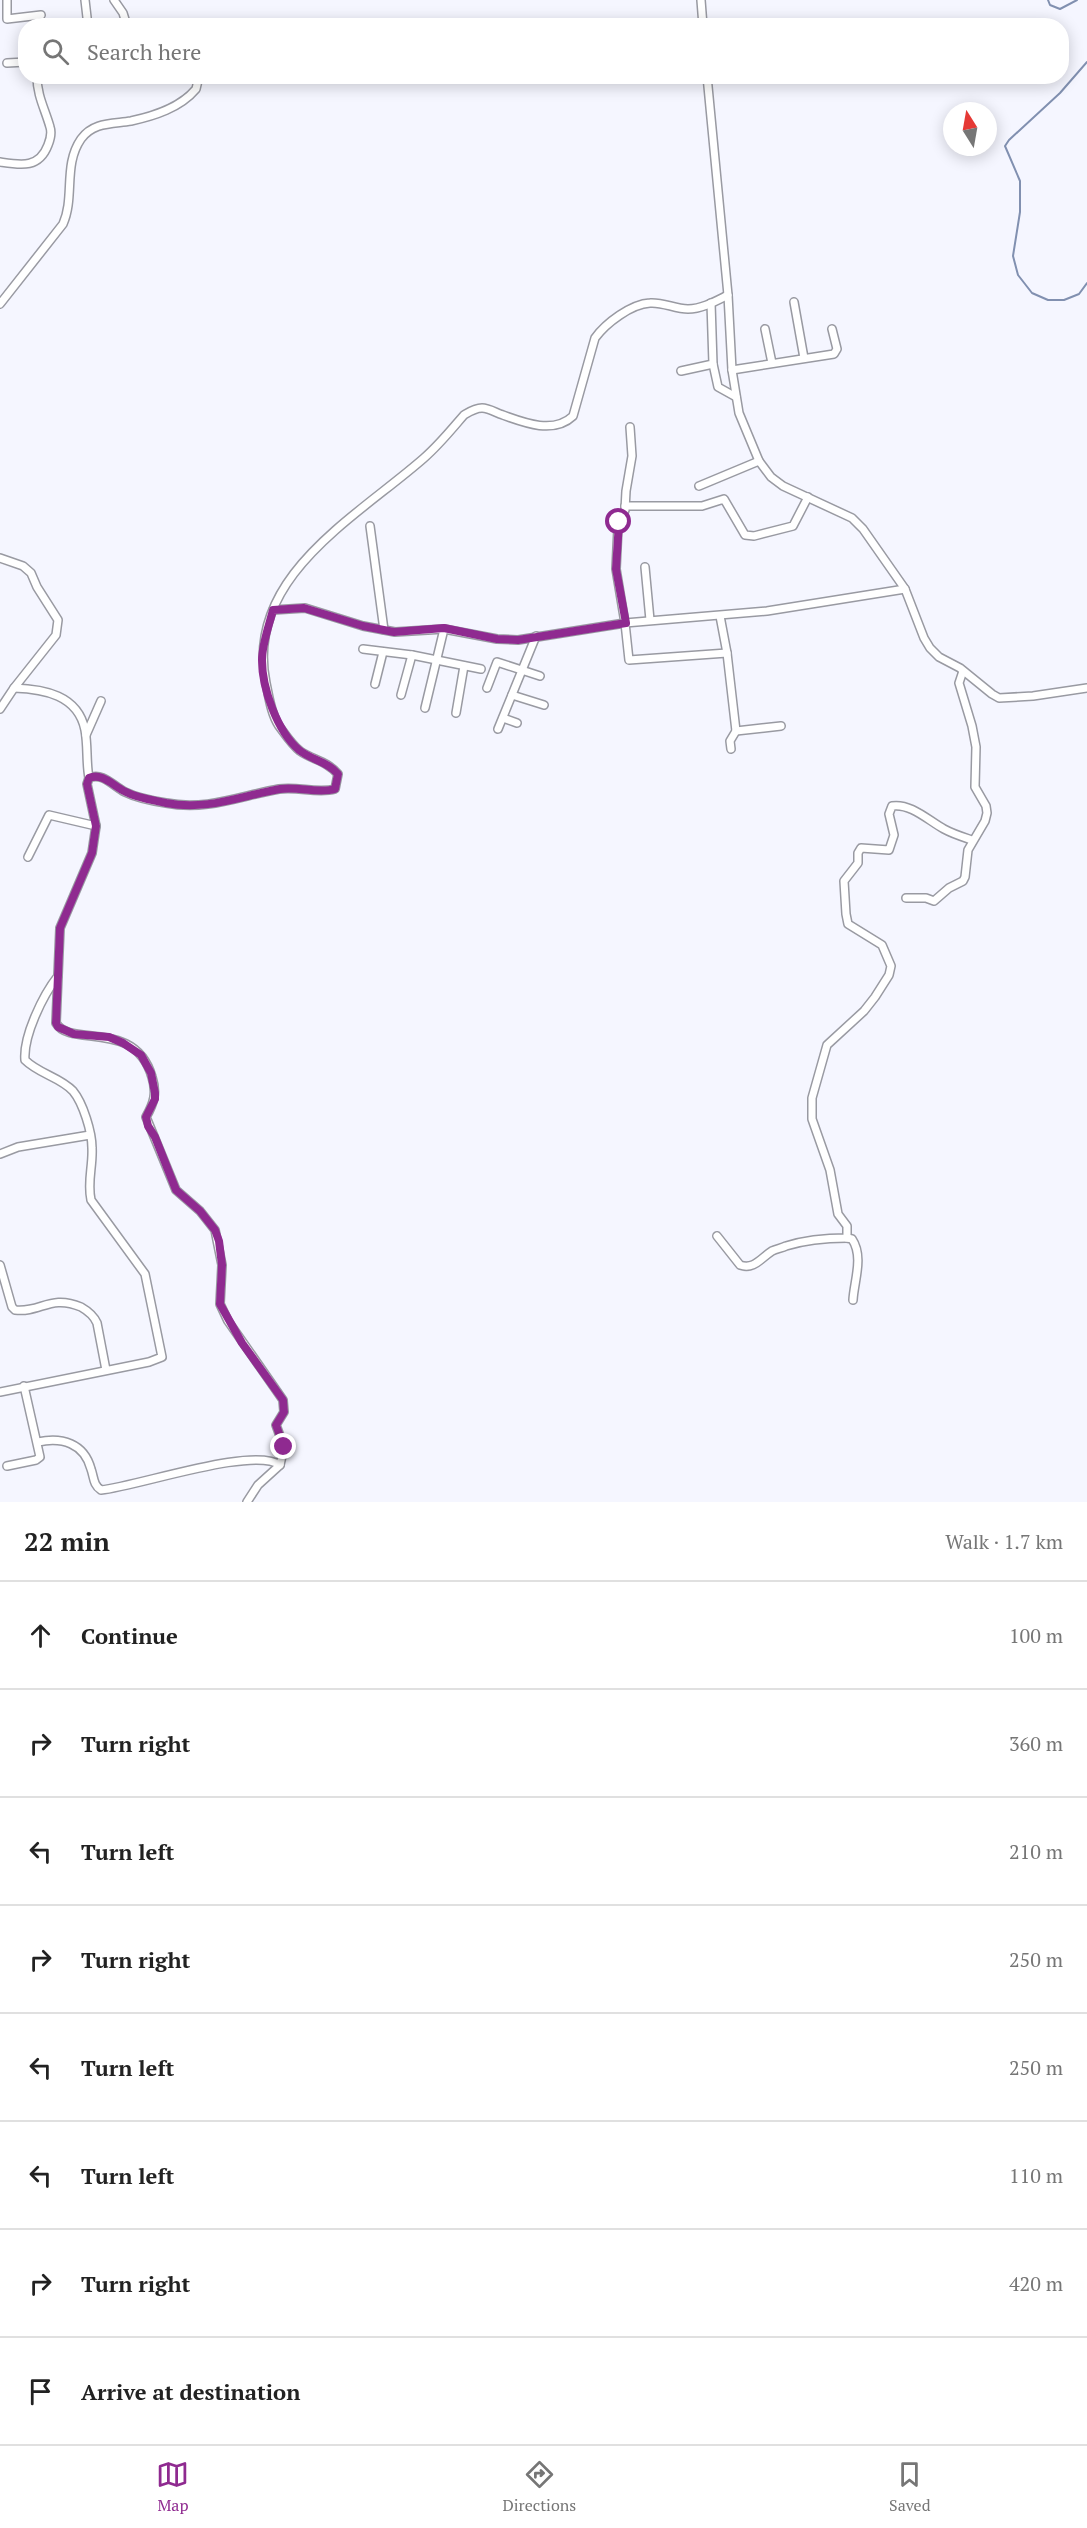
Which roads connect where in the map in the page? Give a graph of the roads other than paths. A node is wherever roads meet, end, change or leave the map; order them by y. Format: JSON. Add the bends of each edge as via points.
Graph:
{"nodes":[{"id":1,"x":7,"y":0,"type":"edge"},
{"id":2,"x":85,"y":0,"type":"edge"},
{"id":3,"x":114,"y":0,"type":"edge"},
{"id":4,"x":701,"y":0,"type":"edge"},
{"id":5,"x":41,"y":15,"type":"dead end"},
{"id":6,"x":87,"y":18,"type":"edge"},
{"id":7,"x":125,"y":18,"type":"edge"},
{"id":8,"x":702,"y":18,"type":"edge"},
{"id":9,"x":18,"y":62,"type":"edge"},
{"id":10,"x":7,"y":63,"type":"dead end"},
{"id":11,"x":38,"y":84,"type":"edge"},
{"id":12,"x":197,"y":84,"type":"edge"},
{"id":13,"x":708,"y":84,"type":"edge"},
{"id":14,"x":0,"y":162,"type":"edge"},
{"id":15,"x":728,"y":295,"type":"junction"},
{"id":16,"x":794,"y":302,"type":"dead end"},
{"id":17,"x":711,"y":303,"type":"junction"},
{"id":18,"x":0,"y":304,"type":"edge"},
{"id":19,"x":765,"y":329,"type":"dead end"},
{"id":20,"x":832,"y":329,"type":"dead end"},
{"id":21,"x":804,"y":358,"type":"junction"},
{"id":22,"x":772,"y":363,"type":"junction"},
{"id":23,"x":713,"y":364,"type":"junction"},
{"id":24,"x":732,"y":370,"type":"junction"},
{"id":25,"x":681,"y":371,"type":"dead end"},
{"id":26,"x":736,"y":397,"type":"junction"},
{"id":27,"x":630,"y":427,"type":"dead end"},
{"id":28,"x":759,"y":461,"type":"junction"},
{"id":29,"x":699,"y":486,"type":"dead end"},
{"id":30,"x":808,"y":497,"type":"junction"},
{"id":31,"x":625,"y":506,"type":"junction"},
{"id":32,"x":370,"y":526,"type":"dead end"},
{"id":33,"x":0,"y":558,"type":"edge"},
{"id":34,"x":645,"y":567,"type":"dead end"},
{"id":35,"x":905,"y":590,"type":"junction"},
{"id":36,"x":273,"y":610,"type":"junction"},
{"id":37,"x":720,"y":616,"type":"junction"},
{"id":38,"x":650,"y":621,"type":"junction"},
{"id":39,"x":626,"y":623,"type":"junction"},
{"id":40,"x":444,"y":628,"type":"junction"},
{"id":41,"x":384,"y":630,"type":"junction"},
{"id":42,"x":537,"y":636,"type":"junction"},
{"id":43,"x":363,"y":649,"type":"dead end"},
{"id":44,"x":383,"y":652,"type":"junction"},
{"id":45,"x":727,"y":653,"type":"junction"},
{"id":46,"x":412,"y":656,"type":"junction"},
{"id":47,"x":437,"y":661,"type":"junction"},
{"id":48,"x":464,"y":666,"type":"junction"},
{"id":49,"x":481,"y":669,"type":"dead end"},
{"id":50,"x":522,"y":670,"type":"junction"},
{"id":51,"x":963,"y":671,"type":"junction"},
{"id":52,"x":540,"y":676,"type":"dead end"},
{"id":53,"x":375,"y":684,"type":"dead end"},
{"id":54,"x":14,"y":688,"type":"junction"},
{"id":55,"x":488,"y":688,"type":"dead end"},
{"id":56,"x":1087,"y":688,"type":"edge"},
{"id":57,"x":401,"y":695,"type":"dead end"},
{"id":58,"x":512,"y":695,"type":"junction"},
{"id":59,"x":101,"y":701,"type":"dead end"},
{"id":60,"x":544,"y":705,"type":"dead end"},
{"id":61,"x":425,"y":708,"type":"dead end"},
{"id":62,"x":0,"y":709,"type":"edge"},
{"id":63,"x":456,"y":713,"type":"dead end"},
{"id":64,"x":503,"y":718,"type":"junction"},
{"id":65,"x":517,"y":723,"type":"dead end"},
{"id":66,"x":782,"y":726,"type":"dead end"},
{"id":67,"x":498,"y":729,"type":"dead end"},
{"id":68,"x":736,"y":731,"type":"junction"},
{"id":69,"x":86,"y":735,"type":"junction"},
{"id":70,"x":731,"y":749,"type":"dead end"},
{"id":71,"x":89,"y":778,"type":"junction"},
{"id":72,"x":96,"y":826,"type":"junction"},
{"id":73,"x":972,"y":840,"type":"junction"},
{"id":74,"x":28,"y":857,"type":"dead end"},
{"id":75,"x":906,"y":898,"type":"dead end"},
{"id":76,"x":58,"y":976,"type":"junction"},
{"id":77,"x":90,"y":1135,"type":"junction"},
{"id":78,"x":0,"y":1154,"type":"edge"},
{"id":79,"x":717,"y":1236,"type":"dead end"},
{"id":80,"x":847,"y":1238,"type":"junction"},
{"id":81,"x":0,"y":1265,"type":"edge"},
{"id":82,"x":853,"y":1300,"type":"dead end"},
{"id":83,"x":106,"y":1370,"type":"junction"},
{"id":84,"x":24,"y":1386,"type":"junction"},
{"id":85,"x":0,"y":1392,"type":"edge"},
{"id":86,"x":38,"y":1442,"type":"junction"},
{"id":87,"x":280,"y":1465,"type":"junction"},
{"id":88,"x":7,"y":1466,"type":"dead end"},
{"id":89,"x":247,"y":1502,"type":"edge"}],
"edges":[{"from":1,"to":5,"type":"street","via":[[7,19]]},
{"from":2,"to":6,"type":"street"},
{"from":3,"to":7,"type":"street"},
{"from":4,"to":8,"type":"street"},
{"from":9,"to":10,"type":"street"},
{"from":11,"to":14,"type":"street","via":[[39,100],[51,129],[48,146],[32,164]]},
{"from":12,"to":18,"type":"street","via":[[172,108],[97,126],[85,135],[70,169],[63,224]]},
{"from":13,"to":15,"type":"street"},
{"from":15,"to":17,"type":"street"},
{"from":15,"to":24,"type":"street"},
{"from":16,"to":21,"type":"street"},
{"from":17,"to":23,"type":"street"},
{"from":17,"to":36,"type":"street","via":[[688,309],[651,302],[602,328],[595,338],[573,416],[563,424],[520,422],[481,408],[464,415],[425,457],[358,510],[302,562]]},
{"from":19,"to":22,"type":"street"},
{"from":20,"to":21,"type":"street","via":[[836,353]]},
{"from":21,"to":22,"type":"street"},
{"from":22,"to":24,"type":"street"},
{"from":23,"to":25,"type":"street"},
{"from":23,"to":26,"type":"street","via":[[718,387]]},
{"from":24,"to":26,"type":"street"},
{"from":26,"to":28,"type":"street"},
{"from":27,"to":31,"type":"street","via":[[633,456]]},
{"from":28,"to":29,"type":"street"},
{"from":28,"to":30,"type":"street","via":[[783,486]]},
{"from":30,"to":31,"type":"street","via":[[793,526],[754,536],[745,535],[724,499],[702,506]]},
{"from":30,"to":35,"type":"street","via":[[852,518]]},
{"from":31,"to":39,"type":"street","via":[[619,522],[616,569]]},
{"from":32,"to":41,"type":"street"},
{"from":33,"to":54,"type":"street","via":[[31,573],[58,620],[56,635]]},
{"from":34,"to":38,"type":"street"},
{"from":35,"to":37,"type":"street"},
{"from":35,"to":51,"type":"street","via":[[924,638],[939,657]]},
{"from":36,"to":41,"type":"street","via":[[304,608]]},
{"from":36,"to":71,"type":"street","via":[[262,662],[277,723],[300,751],[330,764],[338,774],[335,789],[279,789],[197,807],[127,793],[101,777]]},
{"from":37,"to":38,"type":"street"},
{"from":37,"to":45,"type":"street"},
{"from":38,"to":39,"type":"street"},
{"from":39,"to":42,"type":"street"},
{"from":39,"to":45,"type":"street","via":[[627,656],[631,661]]},
{"from":40,"to":41,"type":"street"},
{"from":40,"to":42,"type":"street","via":[[497,639]]},
{"from":40,"to":47,"type":"street"},
{"from":42,"to":50,"type":"street"},
{"from":43,"to":44,"type":"street"},
{"from":44,"to":46,"type":"street"},
{"from":44,"to":53,"type":"street"},
{"from":45,"to":68,"type":"street"},
{"from":46,"to":47,"type":"street"},
{"from":46,"to":57,"type":"street"},
{"from":47,"to":48,"type":"street"},
{"from":47,"to":61,"type":"street"},
{"from":48,"to":49,"type":"street"},
{"from":48,"to":63,"type":"street"},
{"from":50,"to":52,"type":"street"},
{"from":50,"to":55,"type":"street","via":[[497,662]]},
{"from":50,"to":58,"type":"street"},
{"from":51,"to":56,"type":"street","via":[[999,698]]},
{"from":51,"to":73,"type":"street","via":[[959,682],[976,747],[975,787],[987,813]]},
{"from":54,"to":62,"type":"street"},
{"from":54,"to":69,"type":"street","via":[[61,696],[80,717]]},
{"from":58,"to":60,"type":"street"},
{"from":58,"to":64,"type":"street"},
{"from":59,"to":69,"type":"street"},
{"from":64,"to":65,"type":"street"},
{"from":64,"to":67,"type":"street"},
{"from":66,"to":68,"type":"street"},
{"from":68,"to":70,"type":"street","via":[[730,741]]},
{"from":69,"to":71,"type":"street"},
{"from":71,"to":72,"type":"street"},
{"from":72,"to":74,"type":"street","via":[[49,815]]},
{"from":72,"to":76,"type":"street","via":[[92,853],[60,928]]},
{"from":73,"to":75,"type":"street","via":[[961,883],[934,901]]},
{"from":73,"to":80,"type":"street","via":[[947,831],[914,810],[892,806],[889,814],[894,835],[889,850],[861,848],[858,863],[844,881],[849,924],[882,945],[891,966],[876,997],[827,1046],[812,1098],[813,1119],[830,1170],[838,1214],[847,1226]]},
{"from":76,"to":77,"type":"street","via":[[39,1008],[25,1050],[26,1060],[72,1091]]},
{"from":76,"to":87,"type":"street","via":[[58,1027],[123,1043],[141,1055],[151,1073],[155,1099],[146,1117],[148,1126],[176,1190],[215,1230],[222,1265],[220,1304],[242,1343],[283,1400],[284,1412],[276,1425],[284,1447]]},
{"from":77,"to":78,"type":"street","via":[[18,1147]]},
{"from":77,"to":83,"type":"street","via":[[91,1200],[145,1274],[162,1358]]},
{"from":79,"to":80,"type":"street","via":[[745,1267],[789,1245]]},
{"from":80,"to":82,"type":"street","via":[[855,1244],[858,1269]]},
{"from":81,"to":83,"type":"street","via":[[15,1310],[61,1301],[94,1317]]},
{"from":83,"to":84,"type":"street"},
{"from":84,"to":85,"type":"street"},
{"from":84,"to":86,"type":"street"},
{"from":86,"to":87,"type":"street","via":[[60,1439],[74,1446],[88,1461],[101,1490],[218,1464],[268,1460]]},
{"from":86,"to":88,"type":"street","via":[[40,1456],[36,1460]]},
{"from":87,"to":89,"type":"street","via":[[258,1485]]}]}
